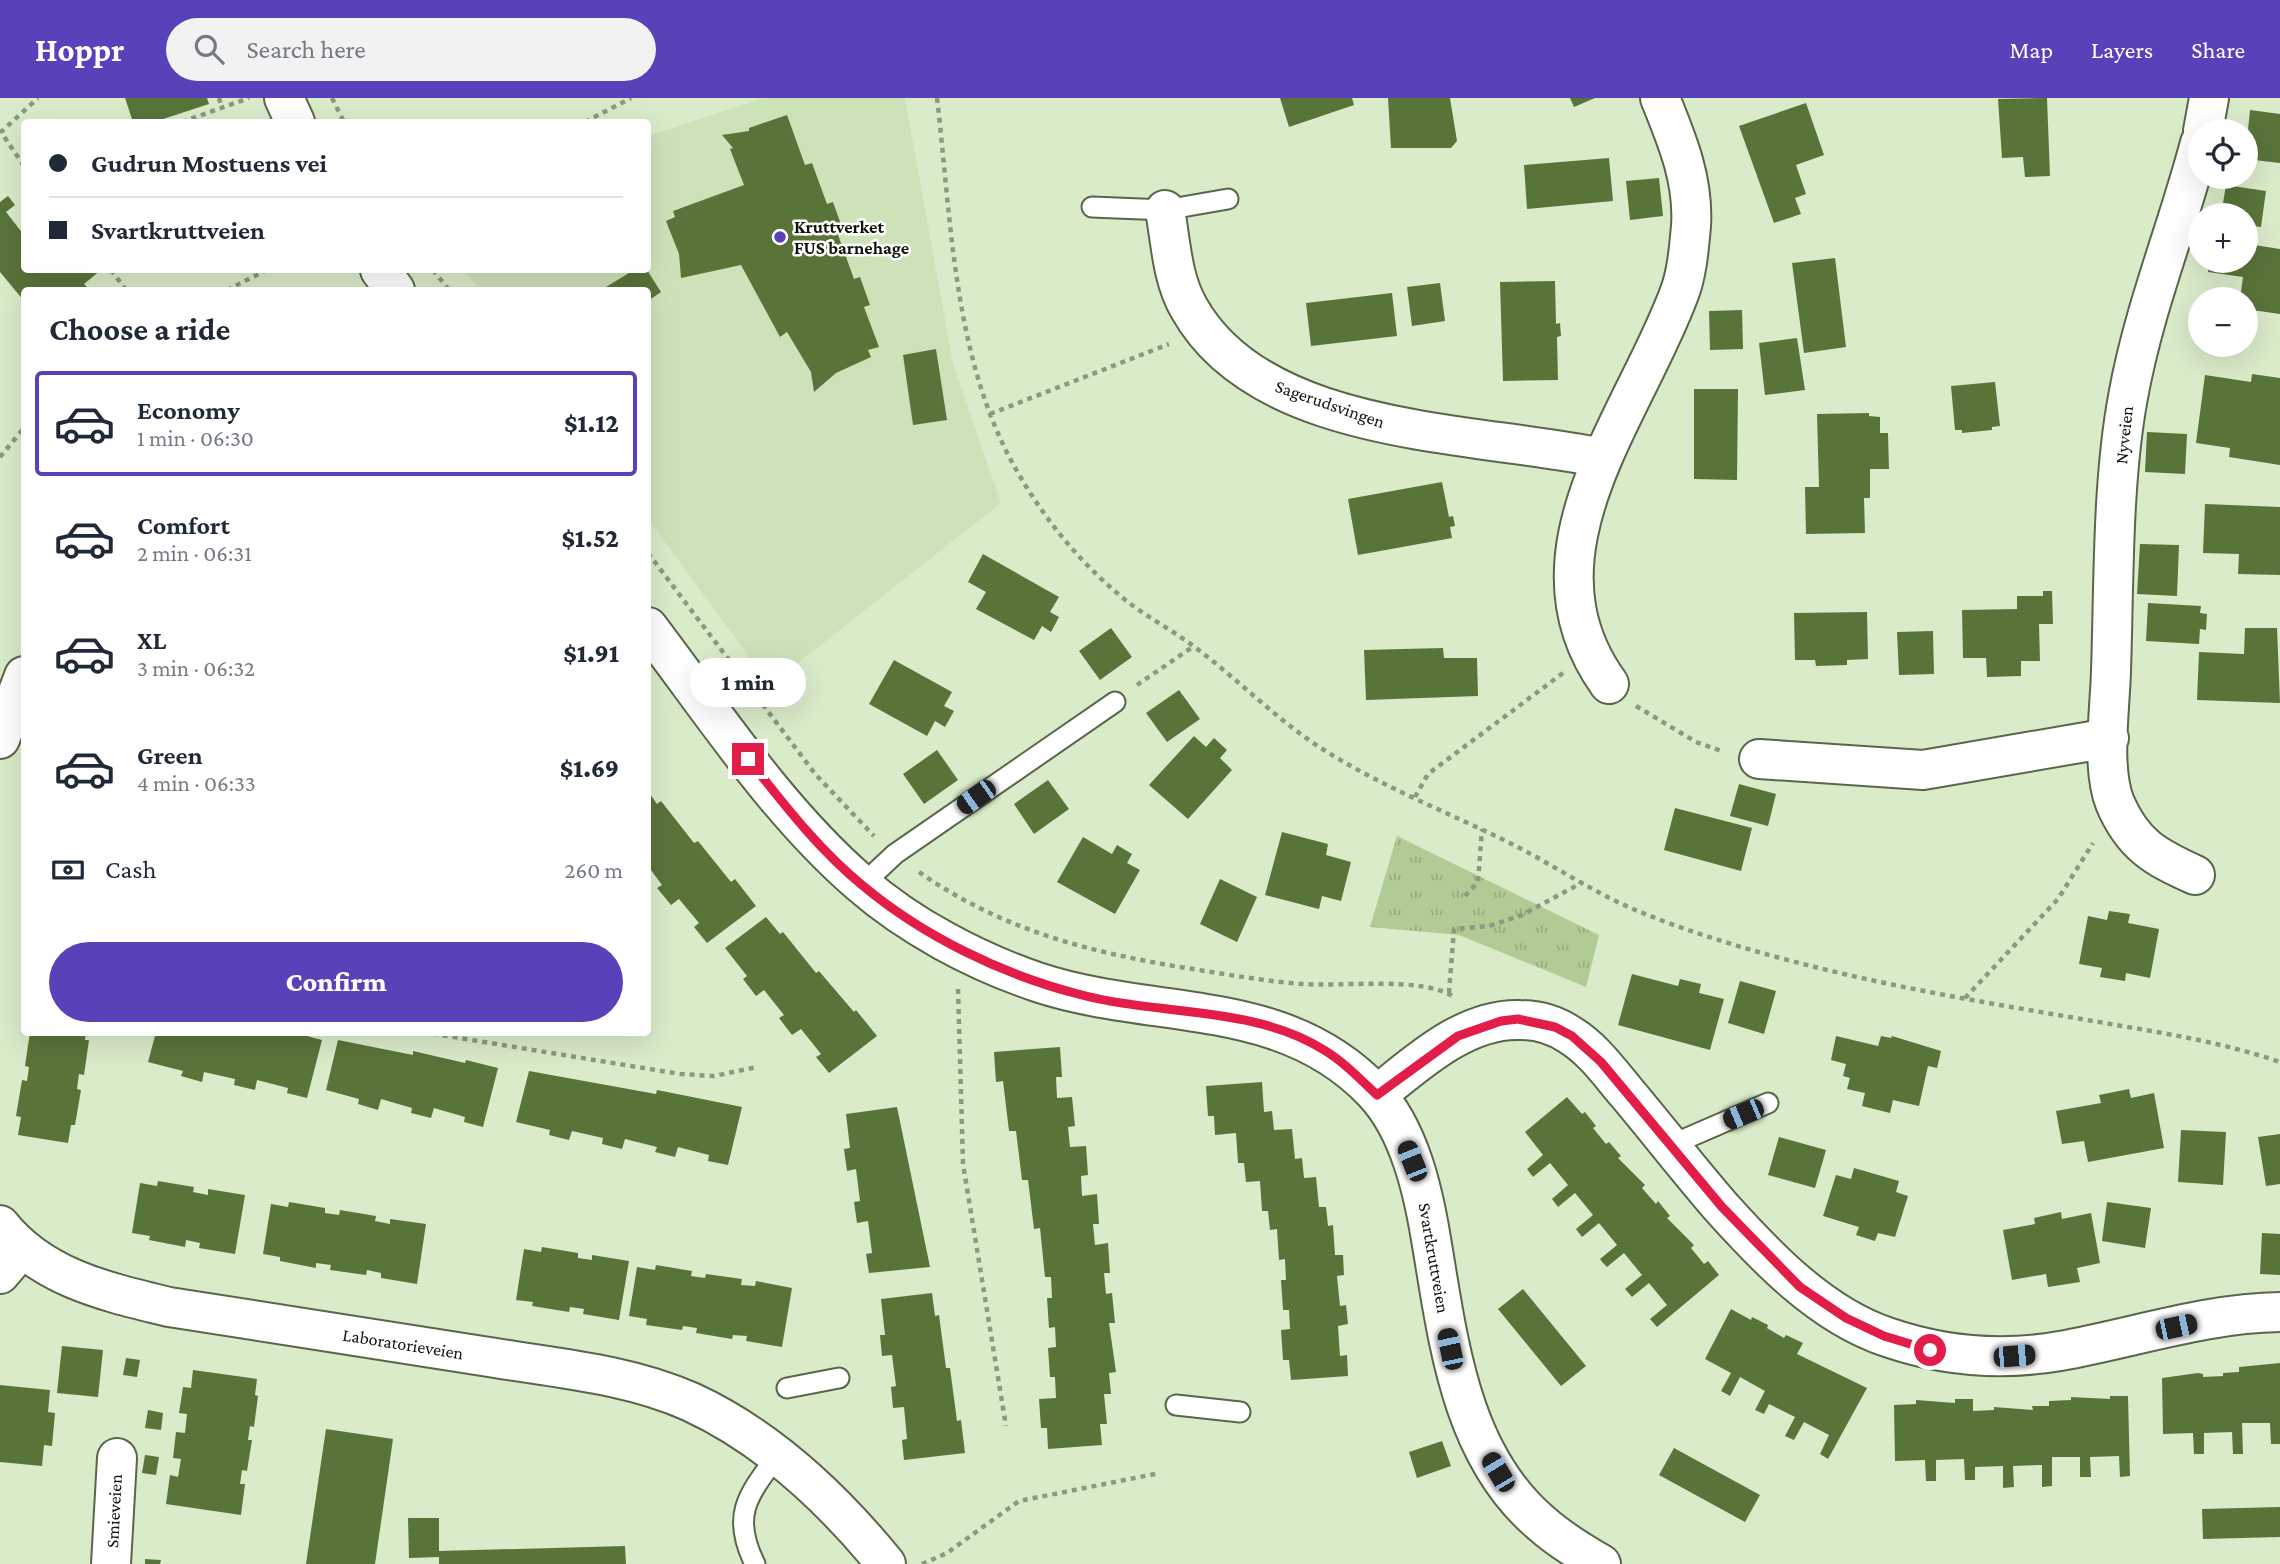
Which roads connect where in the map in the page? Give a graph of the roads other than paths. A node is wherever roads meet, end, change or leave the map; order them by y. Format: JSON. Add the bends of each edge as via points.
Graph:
{"nodes":[{"id":1,"x":284,"y":98,"type":"edge"},
{"id":2,"x":1660,"y":98,"type":"edge"},
{"id":3,"x":2209,"y":98,"type":"edge"},
{"id":4,"x":294,"y":119,"type":"edge"},
{"id":5,"x":2205,"y":119,"type":"edge"},
{"id":6,"x":2188,"y":186,"type":"edge"},
{"id":7,"x":1228,"y":199,"type":"dead end"},
{"id":8,"x":1091,"y":207,"type":"dead end"},
{"id":9,"x":1166,"y":210,"type":"junction"},
{"id":10,"x":1602,"y":458,"type":"junction"},
{"id":11,"x":651,"y":631,"type":"edge"},
{"id":12,"x":1600,"y":670,"type":"road end"},
{"id":13,"x":21,"y":684,"type":"edge"},
{"id":14,"x":1115,"y":702,"type":"road end"},
{"id":15,"x":2109,"y":738,"type":"junction"},
{"id":16,"x":0,"y":739,"type":"edge"},
{"id":17,"x":1759,"y":759,"type":"road end"},
{"id":18,"x":2195,"y":875,"type":"dead end"},
{"id":19,"x":862,"y":885,"type":"junction"},
{"id":20,"x":1377,"y":1095,"type":"junction"},
{"id":21,"x":1768,"y":1103,"type":"dead end"},
{"id":22,"x":1671,"y":1145,"type":"junction"},
{"id":23,"x":7,"y":1249,"type":"edge"},
{"id":24,"x":2280,"y":1312,"type":"edge"},
{"id":25,"x":839,"y":1378,"type":"dead end"},
{"id":26,"x":787,"y":1388,"type":"dead end"},
{"id":27,"x":1176,"y":1405,"type":"dead end"},
{"id":28,"x":1240,"y":1412,"type":"dead end"},
{"id":29,"x":777,"y":1456,"type":"junction"},
{"id":30,"x":117,"y":1458,"type":"dead end"},
{"id":31,"x":111,"y":1564,"type":"edge"},
{"id":32,"x":754,"y":1564,"type":"edge"},
{"id":33,"x":886,"y":1564,"type":"edge"},
{"id":34,"x":1601,"y":1564,"type":"edge"}],
"edges":[{"from":1,"to":4,"type":"street"},
{"from":2,"to":10,"type":"street","via":[[1686,170],[1689,246],[1680,292]]},
{"from":3,"to":5,"type":"street"},
{"from":6,"to":15,"type":"street","name":"Nyveien","via":[[2148,305],[2127,399]]},
{"from":7,"to":9,"type":"lane"},
{"from":8,"to":9,"type":"lane"},
{"from":9,"to":10,"type":"street","name":"Sagerudsvingen","via":[[1177,282],[1203,330],[1245,371],[1285,392],[1353,415],[1472,440]]},
{"from":10,"to":12,"type":"street","via":[[1577,539],[1575,608]]},
{"from":11,"to":19,"type":"street","name":"Svartkruttveien","via":[[782,801]]},
{"from":13,"to":16,"type":"street"},
{"from":14,"to":19,"type":"lane","via":[[895,855]]},
{"from":15,"to":17,"type":"street","via":[[1923,770]]},
{"from":15,"to":18,"type":"street","name":"Nyveien","via":[[2109,782],[2126,824],[2156,857]]},
{"from":19,"to":20,"type":"street","name":"Svartkruttveien","via":[[967,951],[1035,981],[1079,995],[1278,1029],[1324,1050]]},
{"from":20,"to":22,"type":"street","via":[[1438,1048],[1481,1027],[1527,1020],[1572,1036],[1601,1062]]},
{"from":20,"to":34,"type":"street","name":"Svartkruttveien","via":[[1403,1138],[1421,1189],[1455,1372],[1480,1442],[1515,1496],[1539,1522]]},
{"from":21,"to":22,"type":"lane"},
{"from":22,"to":24,"type":"street","via":[[1722,1207],[1800,1287],[1846,1318],[1930,1350],[1970,1356],[2058,1352],[2202,1321]]},
{"from":23,"to":29,"type":"street","name":"Laboratorieveien","via":[[83,1284],[169,1307],[643,1385],[715,1415]]},
{"from":25,"to":26,"type":"lane"},
{"from":27,"to":28,"type":"lane"},
{"from":29,"to":32,"type":"lane","via":[[743,1510],[745,1546]]},
{"from":29,"to":33,"type":"street","name":"Laboratorieveien"},
{"from":30,"to":31,"type":"street","name":"Smieveien"}]}
